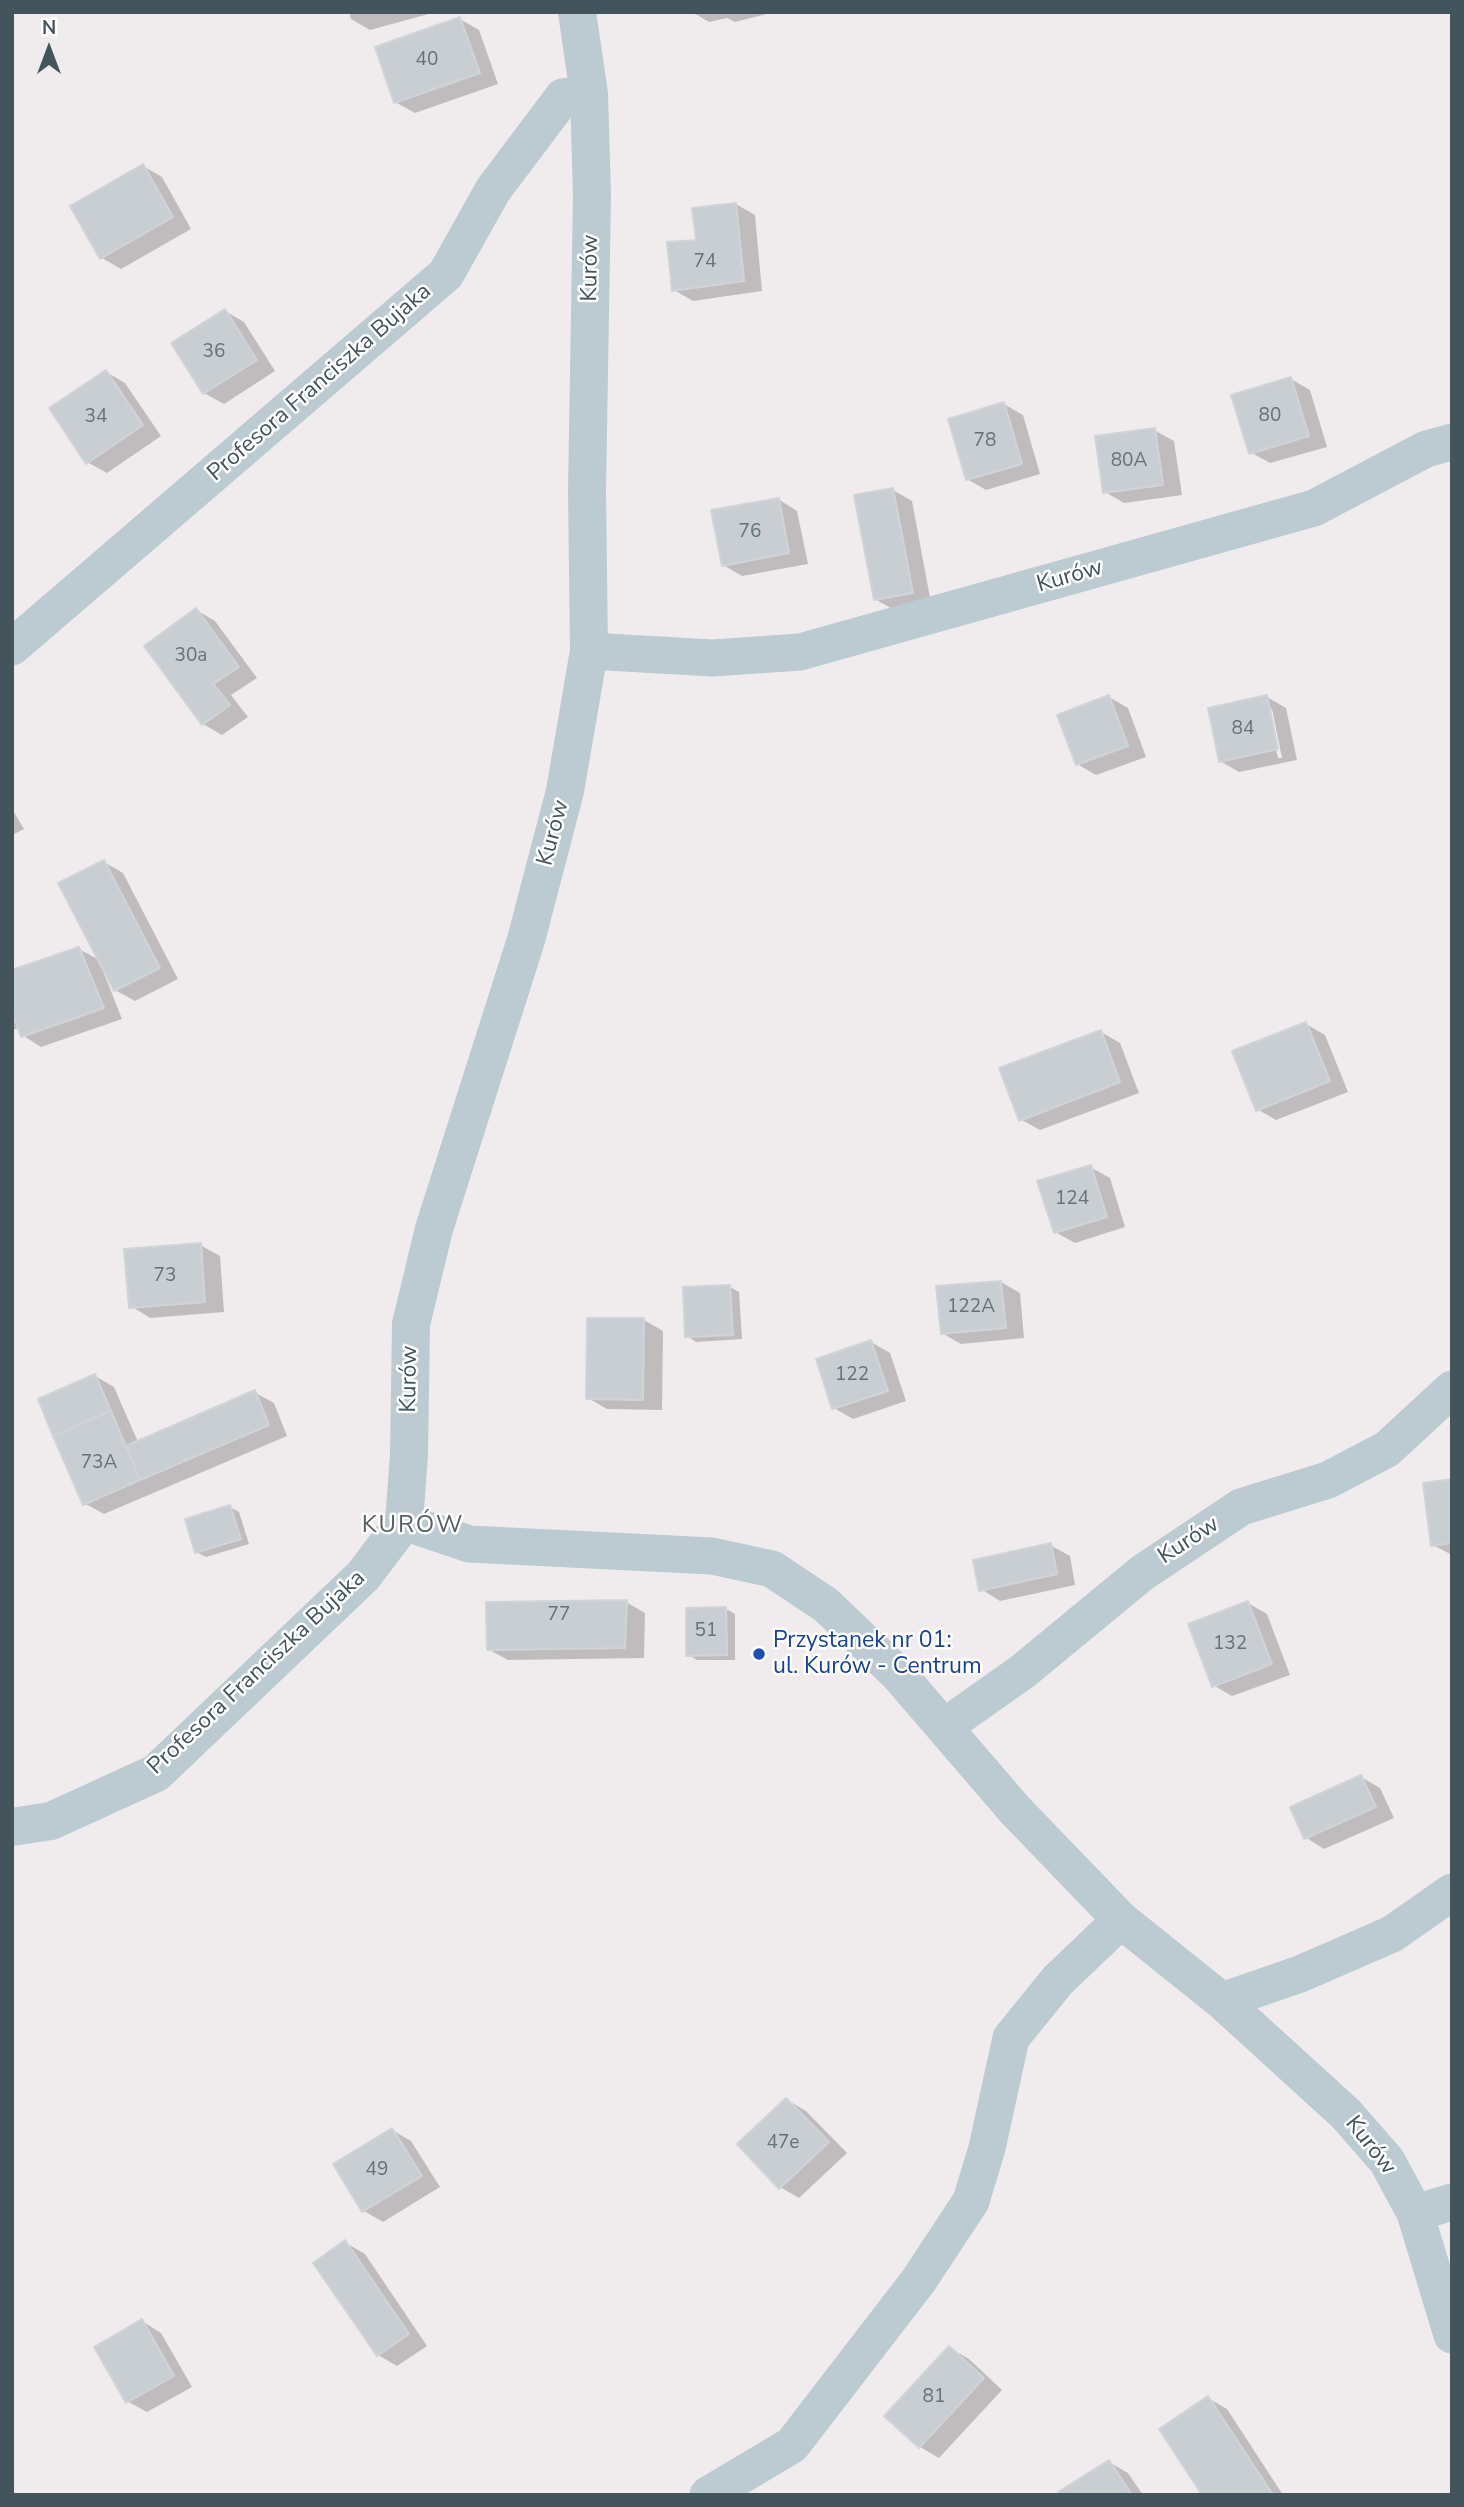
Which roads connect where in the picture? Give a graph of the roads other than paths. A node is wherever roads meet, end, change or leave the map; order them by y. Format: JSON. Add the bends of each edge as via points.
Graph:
{"nodes":[{"id":1,"x":577,"y":12,"type":"edge"},
{"id":2,"x":589,"y":94,"type":"junction"},
{"id":3,"x":1452,"y":442,"type":"edge"},
{"id":4,"x":12,"y":647,"type":"edge"},
{"id":5,"x":589,"y":651,"type":"junction"},
{"id":6,"x":1452,"y":1389,"type":"edge"},
{"id":7,"x":404,"y":1522,"type":"junction"},
{"id":8,"x":944,"y":1727,"type":"junction"},
{"id":9,"x":12,"y":1827,"type":"edge"},
{"id":10,"x":1452,"y":1892,"type":"edge"},
{"id":11,"x":1121,"y":1920,"type":"junction"},
{"id":12,"x":1222,"y":2001,"type":"junction"},
{"id":13,"x":1452,"y":2202,"type":"edge"},
{"id":14,"x":1415,"y":2213,"type":"junction"},
{"id":15,"x":1452,"y":2335,"type":"edge"},
{"id":16,"x":708,"y":2495,"type":"edge"}],
"edges":[{"from":1,"to":2,"type":"street","name":"Kurów"},
{"from":2,"to":4,"type":"street","name":"Profesora Franciszka Bujaka","via":[[563,97],[493,190],[446,274]]},
{"from":2,"to":5,"type":"street","name":"Kurów"},
{"from":3,"to":5,"type":"street","name":"Kurów","via":[[1426,449],[1314,508],[800,652],[713,658]]},
{"from":5,"to":7,"type":"street","name":"Kurów","via":[[565,791],[526,940],[434,1229],[411,1324]]},
{"from":6,"to":8,"type":"street","name":"Kurów","via":[[1387,1449],[1328,1480],[1241,1507],[1142,1573],[1022,1672]]},
{"from":7,"to":8,"type":"street","name":"Kurów","via":[[469,1544],[712,1556],[772,1569],[826,1605],[898,1674]]},
{"from":7,"to":9,"type":"street","name":"Profesora Franciszka Bujaka","via":[[363,1576],[156,1773],[51,1821]]},
{"from":8,"to":11,"type":"street","name":"Kurów","via":[[1015,1810]]},
{"from":10,"to":12,"type":"street","via":[[1392,1934]]},
{"from":11,"to":12,"type":"street","name":"Kurów"},
{"from":11,"to":16,"type":"street","via":[[1058,1980],[1011,2038],[971,2201],[919,2280],[792,2445]]},
{"from":12,"to":14,"type":"street","name":"Kurów","via":[[1346,2114],[1387,2161]]},
{"from":13,"to":14,"type":"street"},
{"from":14,"to":15,"type":"street","name":"Kurów"}]}
